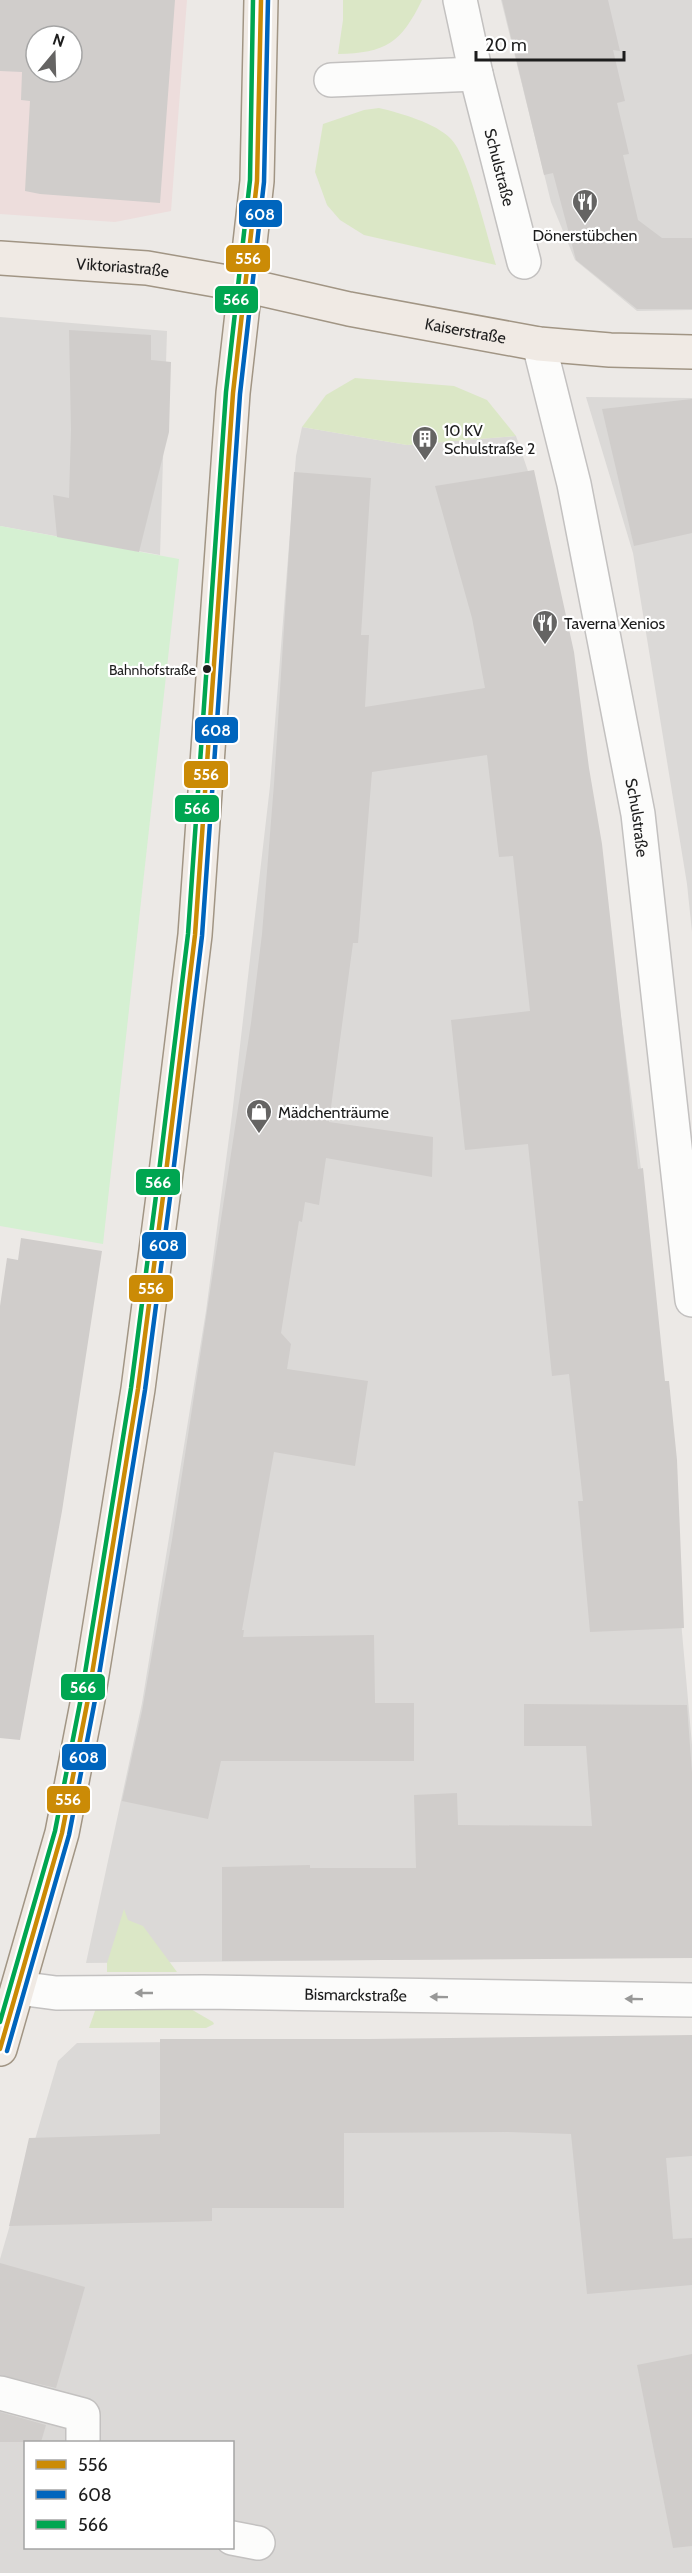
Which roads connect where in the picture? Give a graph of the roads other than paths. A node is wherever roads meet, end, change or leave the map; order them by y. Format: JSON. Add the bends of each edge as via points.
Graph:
{"nodes":[{"id":1,"x":261,"y":0,"type":"edge"},
{"id":2,"x":460,"y":0,"type":"edge"},
{"id":3,"x":476,"y":74,"type":"junction"},
{"id":4,"x":331,"y":80,"type":"dead end"},
{"id":5,"x":0,"y":258,"type":"edge"},
{"id":6,"x":524,"y":262,"type":"dead end"},
{"id":7,"x":244,"y":285,"type":"junction"},
{"id":8,"x":539,"y":344,"type":"junction"},
{"id":9,"x":692,"y":352,"type":"edge"},
{"id":10,"x":692,"y":1300,"type":"edge"},
{"id":11,"x":18,"y":1988,"type":"junction"},
{"id":12,"x":692,"y":2000,"type":"edge"},
{"id":13,"x":0,"y":2048,"type":"edge"},
{"id":14,"x":0,"y":2393,"type":"edge"},
{"id":15,"x":83,"y":2441,"type":"edge"}],
"edges":[{"from":1,"to":7,"type":"main road","via":[[257,181]]},
{"from":2,"to":3,"type":"street","name":"Schulstraße"},
{"from":3,"to":4,"type":"street"},
{"from":3,"to":6,"type":"street","name":"Schulstraße"},
{"from":5,"to":7,"type":"main road","name":"Viktoriastraße","via":[[147,268]]},
{"from":7,"to":8,"type":"main road","name":"Kaiserstraße","via":[[348,309]]},
{"from":7,"to":11,"type":"main road","via":[[195,935],[138,1389],[88,1699],[62,1833]]},
{"from":8,"to":9,"type":"main road","name":"Kaiserstraße"},
{"from":8,"to":10,"type":"street","name":"Schulstraße","via":[[574,484],[638,814]]},
{"from":12,"to":11,"type":"street","name":"Bismarckstraße","one_way":true,"via":[[56,1993]]},
{"from":11,"to":13,"type":"main road"},
{"from":14,"to":15,"type":"street","via":[[83,2415]]}]}
